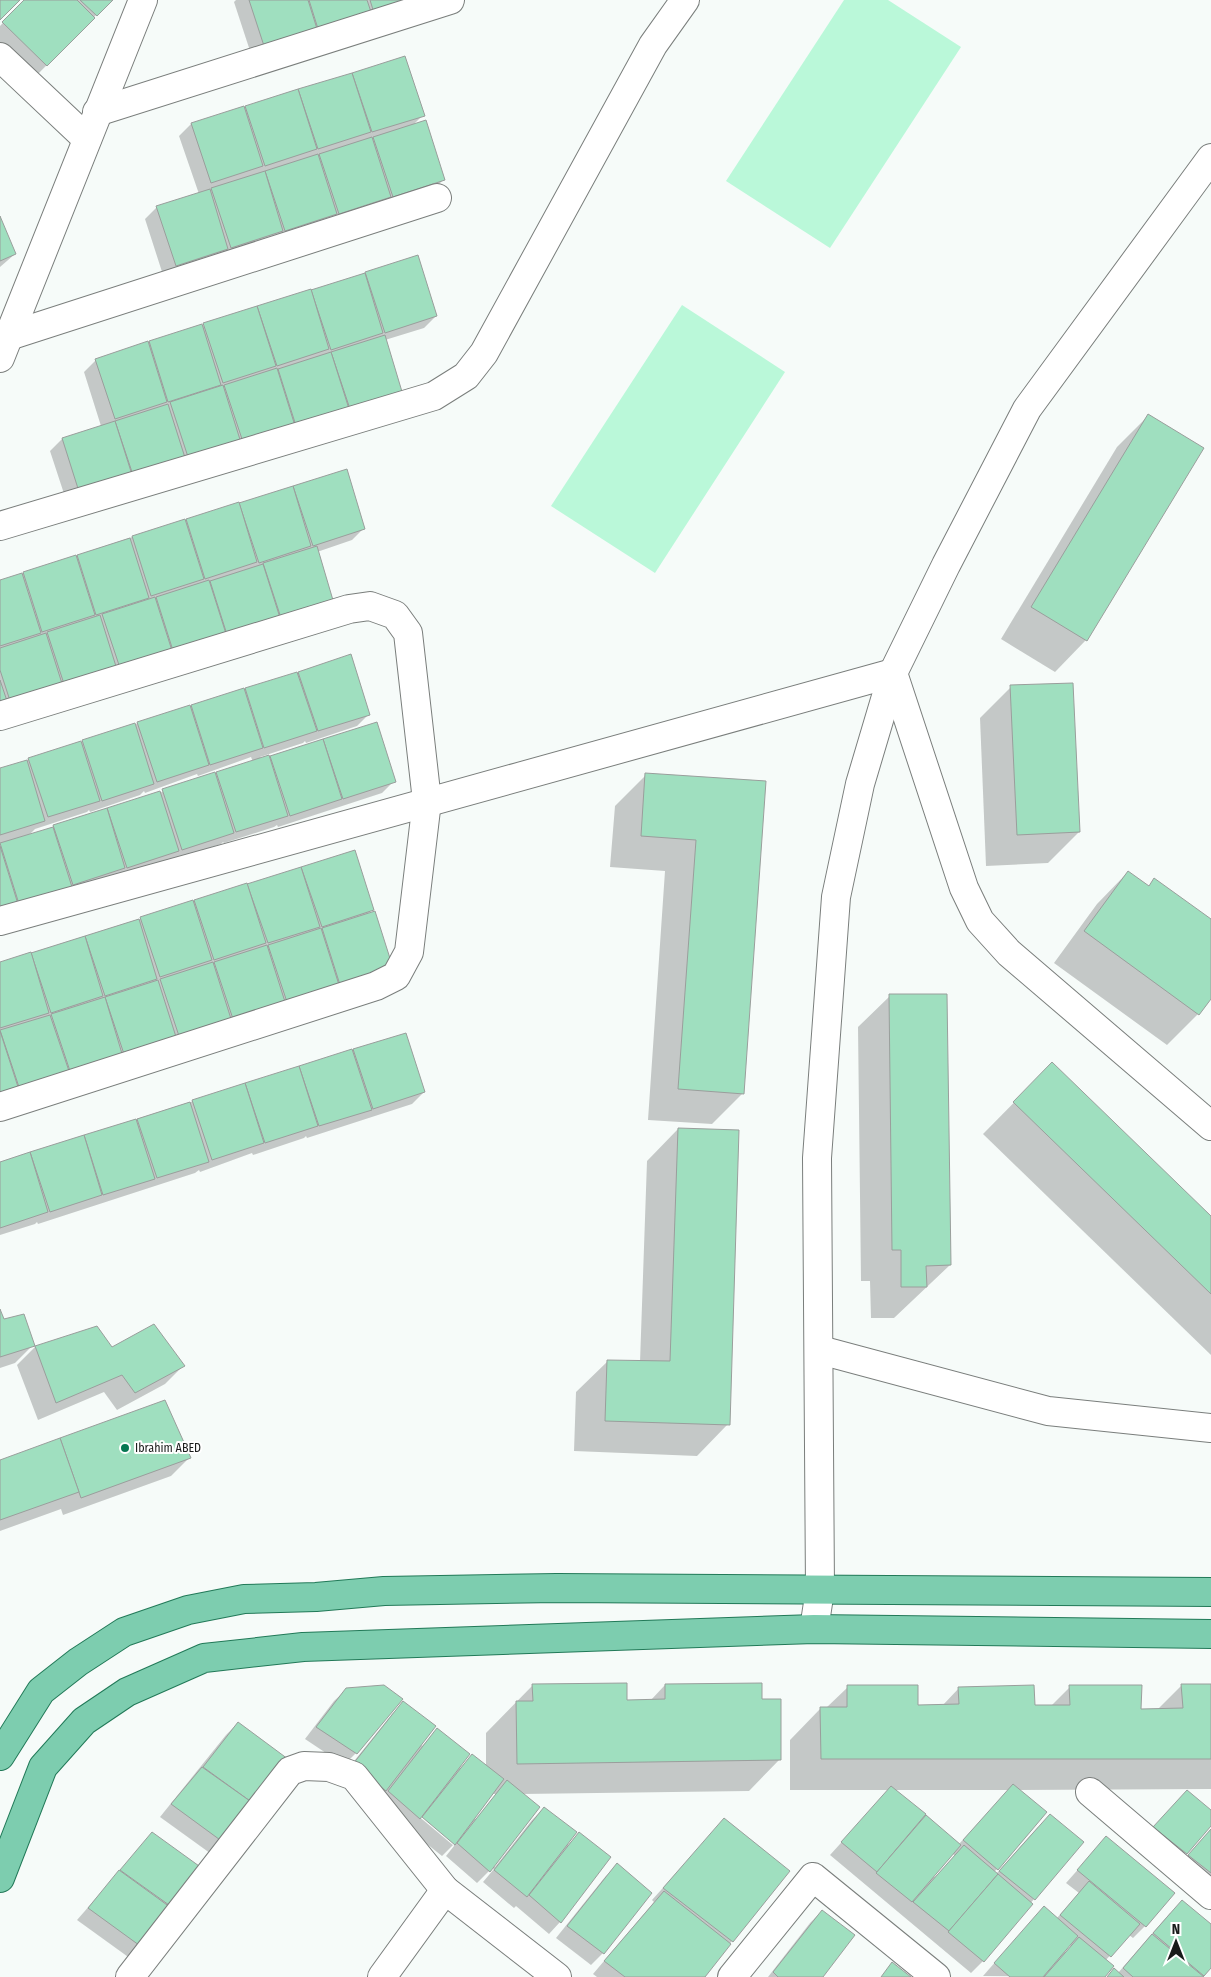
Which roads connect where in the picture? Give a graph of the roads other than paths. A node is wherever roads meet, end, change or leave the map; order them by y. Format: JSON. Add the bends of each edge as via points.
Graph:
{"nodes":[{"id":1,"x":143,"y":0,"type":"edge"},
{"id":2,"x":450,"y":0,"type":"edge"},
{"id":3,"x":685,"y":0,"type":"edge"},
{"id":4,"x":0,"y":57,"type":"edge"},
{"id":5,"x":97,"y":112,"type":"junction"},
{"id":6,"x":86,"y":139,"type":"junction"},
{"id":7,"x":1211,"y":158,"type":"edge"},
{"id":8,"x":437,"y":198,"type":"dead end"},
{"id":9,"x":4,"y":347,"type":"edge"},
{"id":10,"x":0,"y":526,"type":"edge"},
{"id":11,"x":894,"y":673,"type":"junction"},
{"id":12,"x":0,"y":716,"type":"edge"},
{"id":13,"x":428,"y":801,"type":"junction"},
{"id":14,"x":0,"y":921,"type":"edge"},
{"id":15,"x":0,"y":1107,"type":"edge"},
{"id":16,"x":1211,"y":1126,"type":"edge"},
{"id":17,"x":820,"y":1350,"type":"junction"},
{"id":18,"x":1211,"y":1428,"type":"edge"},
{"id":19,"x":820,"y":1590,"type":"junction"},
{"id":20,"x":1211,"y":1592,"type":"edge"},
{"id":21,"x":814,"y":1629,"type":"junction"},
{"id":22,"x":1211,"y":1634,"type":"edge"},
{"id":23,"x":0,"y":1756,"type":"edge"},
{"id":24,"x":1090,"y":1792,"type":"dead end"},
{"id":25,"x":0,"y":1878,"type":"edge"},
{"id":26,"x":445,"y":1890,"type":"junction"},
{"id":27,"x":1211,"y":1895,"type":"edge"},
{"id":28,"x":130,"y":1977,"type":"edge"},
{"id":29,"x":382,"y":1977,"type":"edge"},
{"id":30,"x":557,"y":1977,"type":"edge"},
{"id":31,"x":732,"y":1977,"type":"edge"},
{"id":32,"x":936,"y":1977,"type":"edge"}],
"edges":[{"from":1,"to":5,"type":"street"},
{"from":2,"to":5,"type":"street"},
{"from":3,"to":10,"type":"street","via":[[653,45],[484,353],[466,376],[434,396]]},
{"from":4,"to":6,"type":"street"},
{"from":5,"to":6,"type":"street"},
{"from":6,"to":9,"type":"street"},
{"from":7,"to":11,"type":"street","via":[[1027,409]]},
{"from":8,"to":9,"type":"street"},
{"from":11,"to":13,"type":"street"},
{"from":11,"to":16,"type":"street","via":[[964,888],[980,921],[1009,952]]},
{"from":11,"to":17,"type":"street","via":[[860,784],[836,898],[817,1158]]},
{"from":12,"to":13,"type":"street","via":[[349,609],[370,606],[395,615],[408,633]]},
{"from":13,"to":14,"type":"street"},
{"from":13,"to":15,"type":"street","via":[[409,952],[396,976],[376,986]]},
{"from":17,"to":18,"type":"street","via":[[1048,1411]]},
{"from":17,"to":19,"type":"street"},
{"from":19,"to":20,"type":"main road"},
{"from":19,"to":21,"type":"street"},
{"from":19,"to":23,"type":"main road","via":[[558,1588],[384,1591],[244,1599],[188,1610],[124,1632],[78,1662],[41,1691]]},
{"from":21,"to":22,"type":"main road"},
{"from":21,"to":25,"type":"main road","via":[[303,1647],[204,1658],[127,1692],[84,1720],[43,1767]]},
{"from":24,"to":27,"type":"street"},
{"from":26,"to":28,"type":"street","via":[[354,1776],[329,1767],[304,1766],[290,1771]]},
{"from":26,"to":29,"type":"street"},
{"from":26,"to":30,"type":"street"},
{"from":31,"to":32,"type":"street","via":[[812,1877]]}]}
